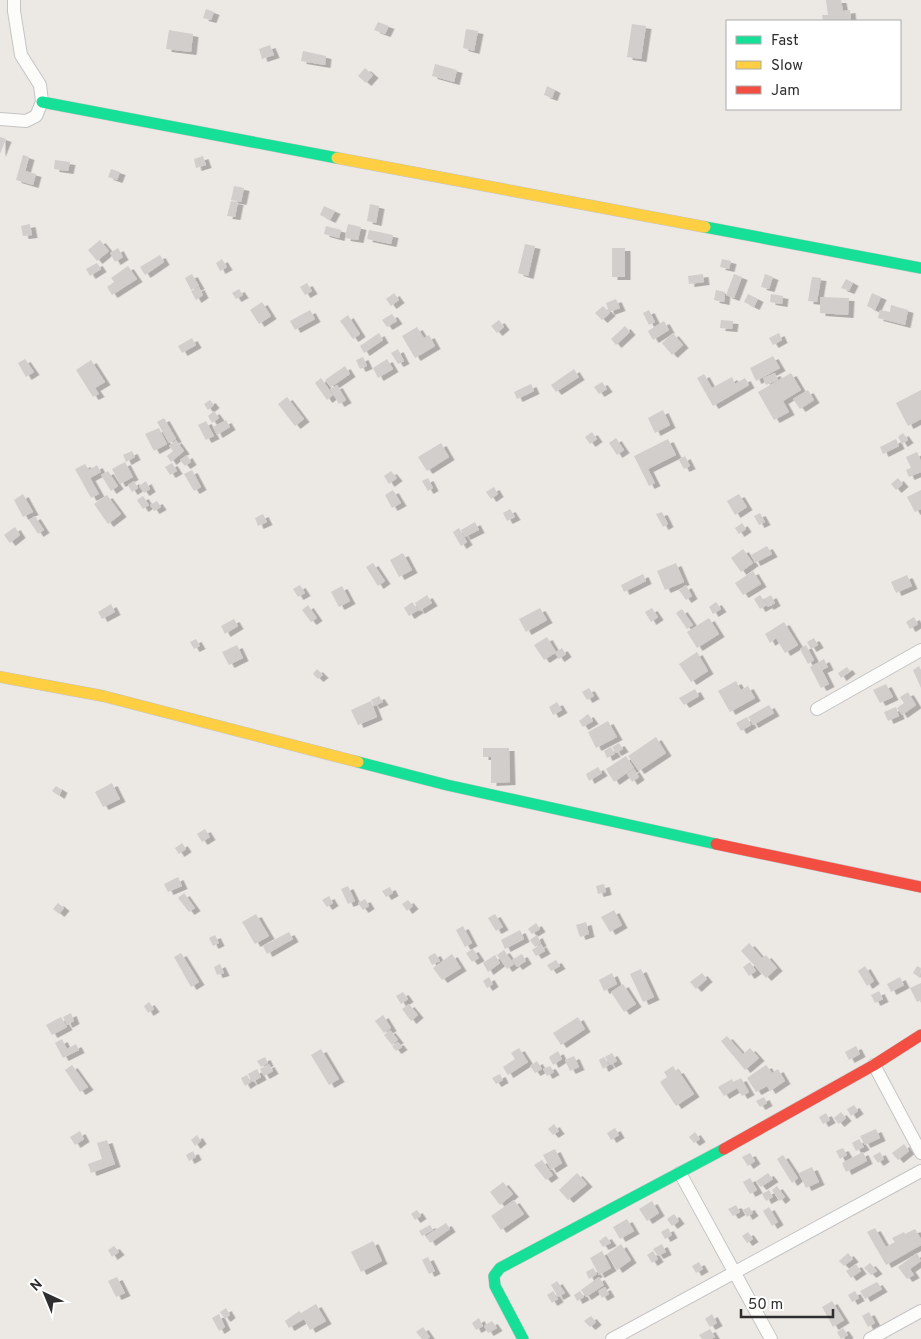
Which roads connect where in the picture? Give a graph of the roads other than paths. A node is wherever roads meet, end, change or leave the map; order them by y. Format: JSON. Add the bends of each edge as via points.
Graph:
{"nodes":[{"id":1,"x":14,"y":0,"type":"edge"},
{"id":2,"x":42,"y":102,"type":"junction"},
{"id":3,"x":0,"y":119,"type":"edge"},
{"id":4,"x":921,"y":268,"type":"edge"},
{"id":5,"x":921,"y":650,"type":"edge"},
{"id":6,"x":0,"y":677,"type":"edge"},
{"id":7,"x":817,"y":709,"type":"dead end"},
{"id":8,"x":921,"y":887,"type":"edge"},
{"id":9,"x":921,"y":1035,"type":"edge"},
{"id":10,"x":874,"y":1065,"type":"junction"},
{"id":11,"x":921,"y":1153,"type":"edge"},
{"id":12,"x":921,"y":1171,"type":"edge"},
{"id":13,"x":680,"y":1173,"type":"junction"},
{"id":14,"x":735,"y":1273,"type":"junction"},
{"id":15,"x":921,"y":1311,"type":"edge"},
{"id":16,"x":523,"y":1339,"type":"edge"},
{"id":17,"x":612,"y":1339,"type":"edge"},
{"id":18,"x":771,"y":1339,"type":"edge"},
{"id":19,"x":870,"y":1339,"type":"edge"}],
"edges":[{"from":1,"to":2,"type":"street","via":[[20,55],[40,85]]},
{"from":2,"to":3,"type":"street","via":[[36,116],[26,121]]},
{"from":2,"to":4,"type":"street"},
{"from":5,"to":7,"type":"street"},
{"from":6,"to":8,"type":"street","via":[[103,696],[446,785]]},
{"from":9,"to":10,"type":"street"},
{"from":10,"to":11,"type":"street"},
{"from":10,"to":13,"type":"street"},
{"from":12,"to":14,"type":"street"},
{"from":13,"to":14,"type":"street"},
{"from":13,"to":16,"type":"street","via":[[500,1268],[494,1276],[495,1286]]},
{"from":14,"to":17,"type":"street"},
{"from":14,"to":18,"type":"street"},
{"from":15,"to":19,"type":"street"}]}
